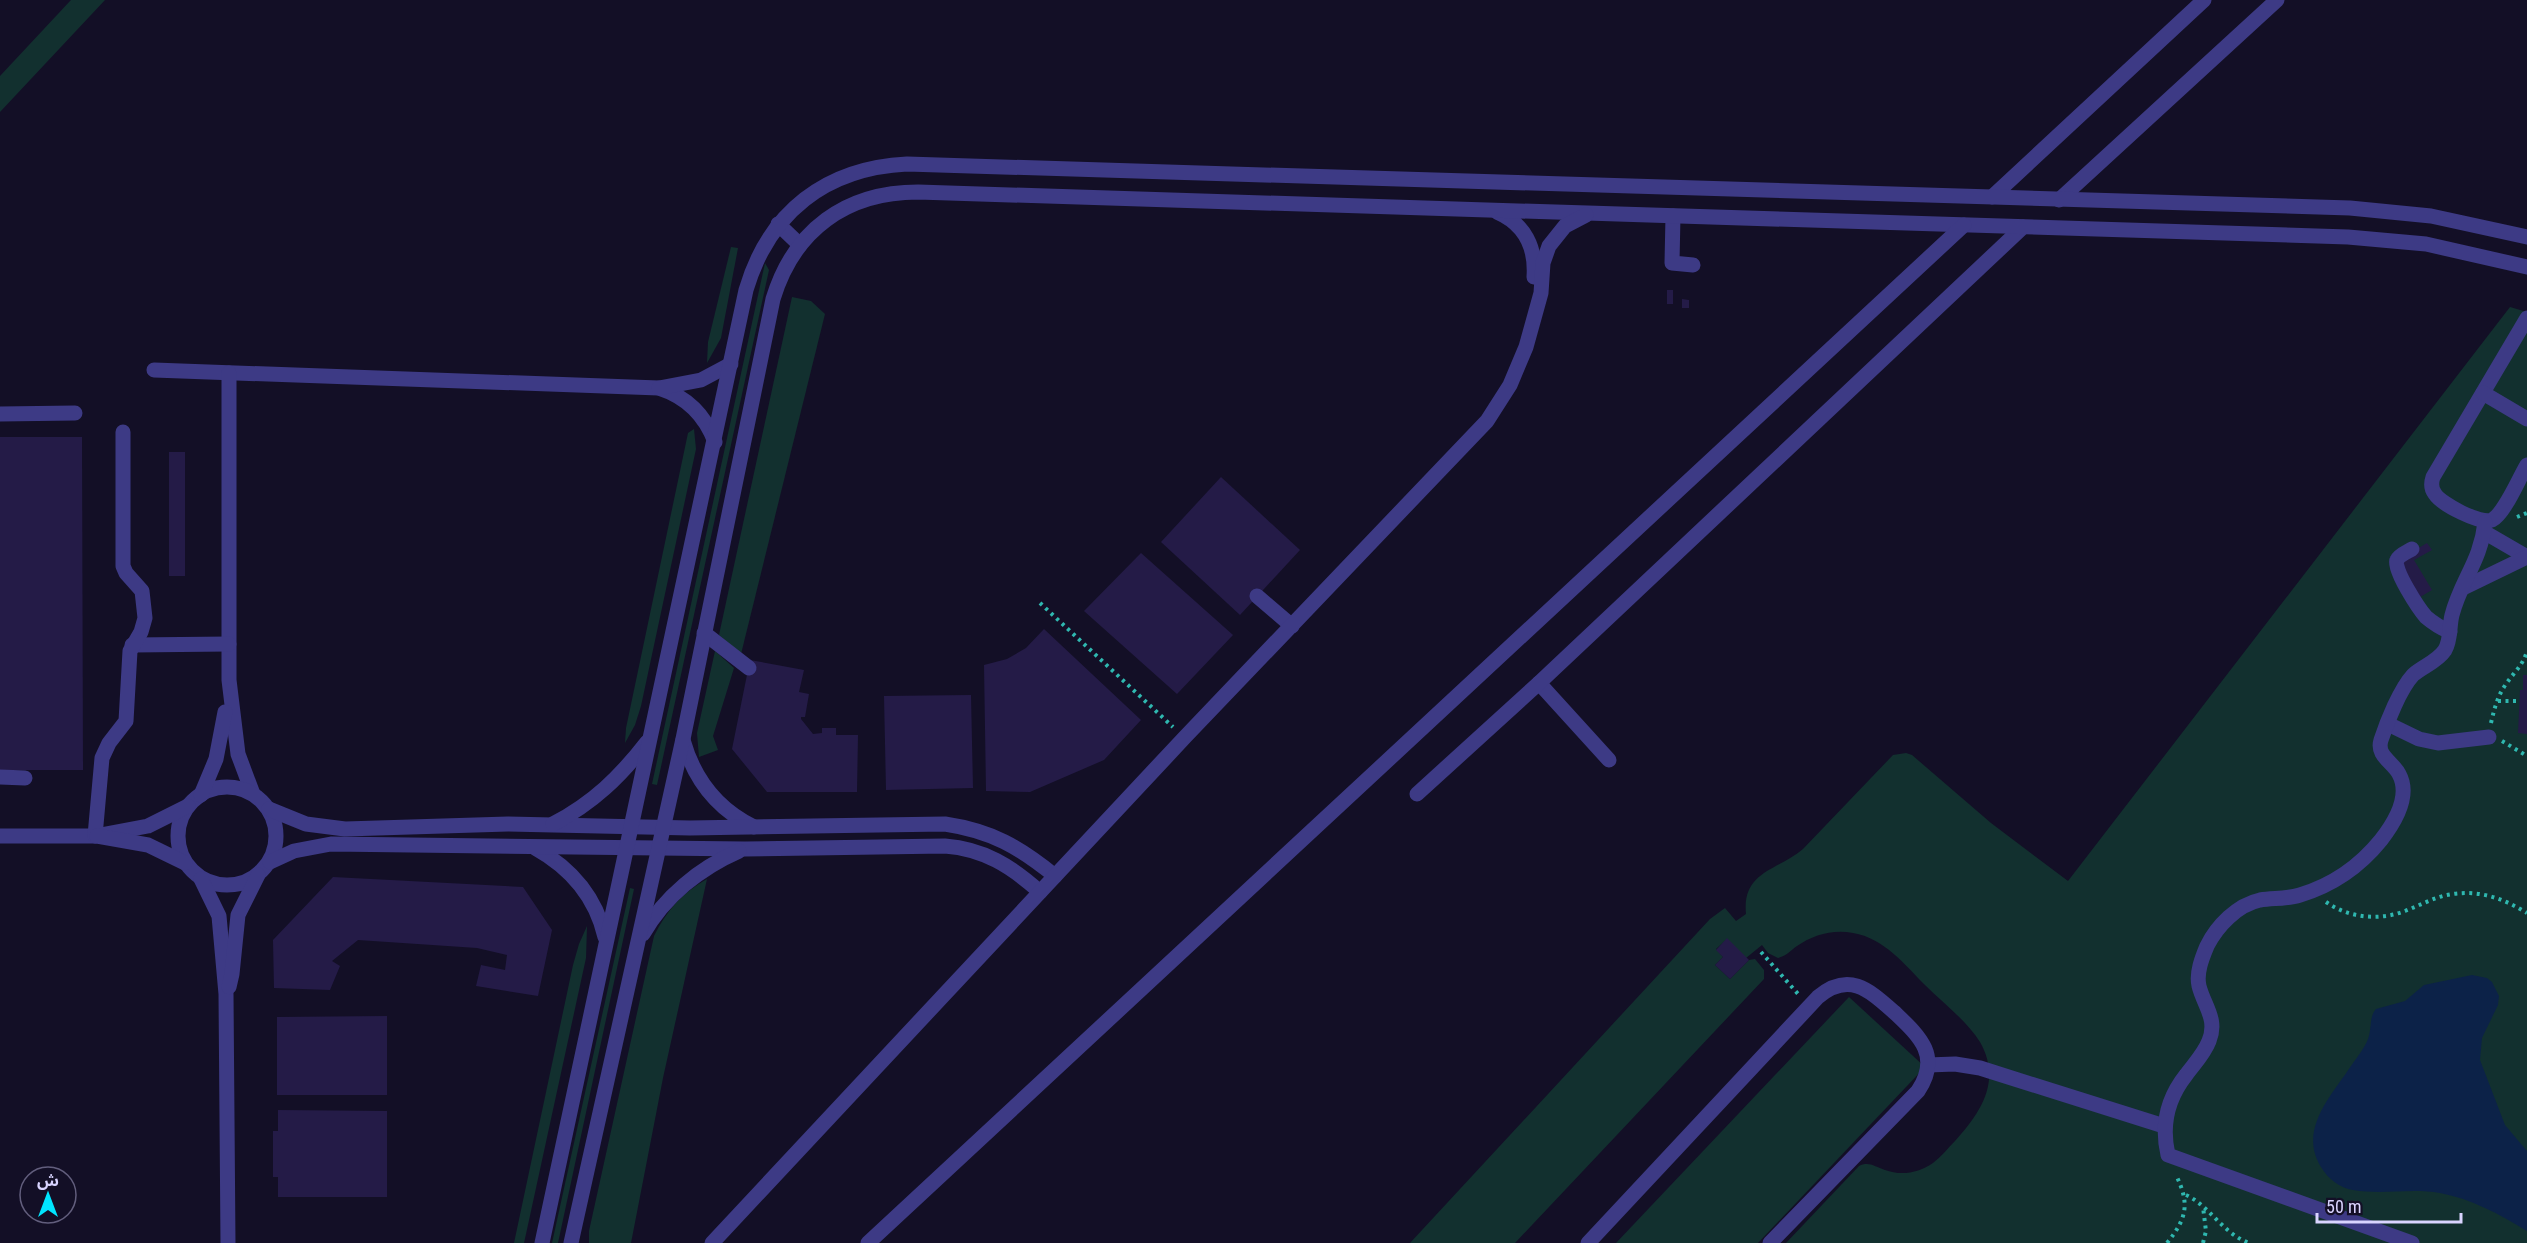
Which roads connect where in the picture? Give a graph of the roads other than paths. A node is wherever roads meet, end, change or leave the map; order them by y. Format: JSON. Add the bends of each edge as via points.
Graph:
{"nodes":[{"id":1,"x":2204,"y":0,"type":"edge"},
{"id":2,"x":2277,"y":0,"type":"edge"},
{"id":3,"x":1304,"y":177,"type":"junction"},
{"id":4,"x":1992,"y":197,"type":"junction"},
{"id":5,"x":2059,"y":200,"type":"junction"},
{"id":6,"x":1302,"y":205,"type":"junction"},
{"id":7,"x":1492,"y":211,"type":"junction"},
{"id":8,"x":1590,"y":213,"type":"junction"},
{"id":9,"x":1673,"y":216,"type":"junction"},
{"id":10,"x":778,"y":224,"type":"junction"},
{"id":11,"x":1964,"y":225,"type":"junction"},
{"id":12,"x":2023,"y":227,"type":"junction"},
{"id":13,"x":2527,"y":237,"type":"edge"},
{"id":14,"x":800,"y":245,"type":"junction"},
{"id":15,"x":1693,"y":264,"type":"dead end"},
{"id":16,"x":2527,"y":267,"type":"edge"},
{"id":17,"x":1537,"y":307,"type":"junction"},
{"id":18,"x":2527,"y":318,"type":"edge"},
{"id":19,"x":731,"y":364,"type":"junction"},
{"id":20,"x":154,"y":370,"type":"dead end"},
{"id":21,"x":229,"y":373,"type":"junction"},
{"id":22,"x":659,"y":388,"type":"junction"},
{"id":23,"x":2483,"y":393,"type":"junction"},
{"id":24,"x":0,"y":414,"type":"edge"},
{"id":25,"x":75,"y":414,"type":"dead end"},
{"id":26,"x":2527,"y":419,"type":"edge"},
{"id":27,"x":123,"y":432,"type":"dead end"},
{"id":28,"x":715,"y":441,"type":"junction"},
{"id":29,"x":2527,"y":465,"type":"edge"},
{"id":30,"x":2523,"y":481,"type":"edge"},
{"id":31,"x":2484,"y":527,"type":"junction"},
{"id":32,"x":2412,"y":549,"type":"dead end"},
{"id":33,"x":2527,"y":557,"type":"edge"},
{"id":34,"x":2463,"y":588,"type":"junction"},
{"id":35,"x":1257,"y":596,"type":"dead end"},
{"id":36,"x":1292,"y":626,"type":"junction"},
{"id":37,"x":2450,"y":632,"type":"junction"},
{"id":38,"x":704,"y":633,"type":"junction"},
{"id":39,"x":229,"y":644,"type":"junction"},
{"id":40,"x":132,"y":645,"type":"junction"},
{"id":41,"x":749,"y":668,"type":"dead end"},
{"id":42,"x":229,"y":680,"type":"junction"},
{"id":43,"x":1539,"y":683,"type":"junction"},
{"id":44,"x":2388,"y":724,"type":"junction"},
{"id":45,"x":651,"y":737,"type":"junction"},
{"id":46,"x":2489,"y":737,"type":"road end"},
{"id":47,"x":683,"y":740,"type":"junction"},
{"id":48,"x":1609,"y":760,"type":"dead end"},
{"id":49,"x":0,"y":777,"type":"edge"},
{"id":50,"x":25,"y":778,"type":"dead end"},
{"id":51,"x":253,"y":794,"type":"junction"},
{"id":52,"x":1417,"y":794,"type":"dead end"},
{"id":53,"x":201,"y":795,"type":"junction"},
{"id":54,"x":188,"y":806,"type":"junction"},
{"id":55,"x":269,"y":809,"type":"junction"},
{"id":56,"x":552,"y":824,"type":"junction"},
{"id":57,"x":631,"y":827,"type":"junction"},
{"id":58,"x":663,"y":828,"type":"junction"},
{"id":59,"x":757,"y":828,"type":"junction"},
{"id":60,"x":0,"y":836,"type":"edge"},
{"id":61,"x":94,"y":836,"type":"junction"},
{"id":62,"x":533,"y":847,"type":"junction"},
{"id":63,"x":626,"y":848,"type":"junction"},
{"id":64,"x":658,"y":848,"type":"junction"},
{"id":65,"x":745,"y":849,"type":"junction"},
{"id":66,"x":270,"y":862,"type":"junction"},
{"id":67,"x":185,"y":863,"type":"junction"},
{"id":68,"x":258,"y":875,"type":"junction"},
{"id":69,"x":1055,"y":876,"type":"junction"},
{"id":70,"x":201,"y":879,"type":"junction"},
{"id":71,"x":1040,"y":892,"type":"junction"},
{"id":72,"x":606,"y":941,"type":"junction"},
{"id":73,"x":637,"y":944,"type":"junction"},
{"id":74,"x":226,"y":994,"type":"junction"},
{"id":75,"x":1928,"y":1065,"type":"junction"},
{"id":76,"x":2164,"y":1126,"type":"junction"},
{"id":77,"x":572,"y":1242,"type":"edge"},
{"id":78,"x":228,"y":1243,"type":"edge"},
{"id":79,"x":542,"y":1243,"type":"edge"},
{"id":80,"x":712,"y":1243,"type":"edge"},
{"id":81,"x":868,"y":1243,"type":"edge"},
{"id":82,"x":1588,"y":1243,"type":"edge"},
{"id":83,"x":1770,"y":1243,"type":"edge"},
{"id":84,"x":2412,"y":1243,"type":"edge"}],
"edges":[{"from":1,"to":4,"type":"street"},
{"from":2,"to":5,"type":"street"},
{"from":3,"to":4,"type":"street"},
{"from":3,"to":6,"type":"street"},
{"from":3,"to":10,"type":"street","via":[[888,165],[853,172],[828,184]]},
{"from":4,"to":5,"type":"street"},
{"from":5,"to":13,"type":"street","via":[[2370,210],[2451,220]]},
{"from":6,"to":7,"type":"street"},
{"from":6,"to":14,"type":"street","via":[[901,192],[868,198],[837,212]]},
{"from":7,"to":8,"type":"street"},
{"from":7,"to":17,"type":"street","via":[[1518,226],[1530,243]]},
{"from":8,"to":9,"type":"street"},
{"from":8,"to":17,"type":"street","via":[[1565,226],[1553,238],[1545,255]]},
{"from":9,"to":11,"type":"street"},
{"from":9,"to":15,"type":"street","via":[[1672,263]]},
{"from":10,"to":14,"type":"street"},
{"from":10,"to":19,"type":"street","via":[[751,272]]},
{"from":11,"to":12,"type":"street"},
{"from":11,"to":81,"type":"street"},
{"from":12,"to":16,"type":"street","via":[[2388,240],[2465,251]]},
{"from":12,"to":43,"type":"street"},
{"from":14,"to":38,"type":"street","via":[[783,271],[773,299]]},
{"from":17,"to":36,"type":"street","via":[[1519,367],[1486,421]]},
{"from":18,"to":23,"type":"street"},
{"from":19,"to":22,"type":"street","via":[[701,380]]},
{"from":19,"to":28,"type":"street"},
{"from":20,"to":21,"type":"street"},
{"from":21,"to":22,"type":"street"},
{"from":21,"to":39,"type":"street"},
{"from":22,"to":28,"type":"street","via":[[690,404]]},
{"from":23,"to":26,"type":"street"},
{"from":23,"to":31,"type":"street","via":[[2431,482],[2438,498]]},
{"from":24,"to":25,"type":"street"},
{"from":27,"to":40,"type":"street","via":[[123,566],[145,599],[143,625]]},
{"from":28,"to":45,"type":"street"},
{"from":29,"to":30,"type":"street"},
{"from":30,"to":31,"type":"street","via":[[2500,513]]},
{"from":31,"to":33,"type":"street"},
{"from":31,"to":34,"type":"street","via":[[2476,562]]},
{"from":32,"to":37,"type":"street","via":[[2398,558],[2397,570],[2420,610]]},
{"from":33,"to":34,"type":"street"},
{"from":34,"to":37,"type":"street"},
{"from":35,"to":36,"type":"street"},
{"from":36,"to":69,"type":"street"},
{"from":37,"to":44,"type":"street","via":[[2446,649],[2408,682]]},
{"from":38,"to":41,"type":"street"},
{"from":38,"to":47,"type":"street"},
{"from":39,"to":40,"type":"street"},
{"from":39,"to":42,"type":"street"},
{"from":40,"to":61,"type":"street","via":[[128,714],[102,758]]},
{"from":42,"to":51,"type":"street","via":[[237,747]]},
{"from":42,"to":53,"type":"street","via":[[221,740]]},
{"from":43,"to":48,"type":"street"},
{"from":43,"to":52,"type":"street"},
{"from":44,"to":46,"type":"street","via":[[2438,743]]},
{"from":44,"to":76,"type":"street","via":[[2381,750],[2402,780],[2402,803],[2390,827],[2366,857],[2340,877],[2291,898],[2249,903],[2212,937],[2198,978],[2212,1019],[2211,1036],[2203,1054],[2175,1090]]},
{"from":45,"to":56,"type":"street","via":[[603,792]]},
{"from":45,"to":57,"type":"street"},
{"from":47,"to":58,"type":"street"},
{"from":47,"to":59,"type":"street","via":[[692,767],[708,791],[730,813]]},
{"from":49,"to":50,"type":"street"},
{"from":51,"to":53,"type":"street","via":[[227,787]]},
{"from":51,"to":55,"type":"street"},
{"from":53,"to":54,"type":"street"},
{"from":54,"to":61,"type":"street","via":[[156,823]]},
{"from":54,"to":67,"type":"street","via":[[178,834]]},
{"from":55,"to":56,"type":"street","via":[[299,822],[332,828]]},
{"from":55,"to":66,"type":"street","via":[[277,830]]},
{"from":56,"to":57,"type":"street"},
{"from":57,"to":58,"type":"street"},
{"from":57,"to":63,"type":"street"},
{"from":58,"to":59,"type":"street"},
{"from":58,"to":64,"type":"street"},
{"from":59,"to":69,"type":"street","via":[[882,823],[966,827],[1004,840]]},
{"from":60,"to":61,"type":"street"},
{"from":61,"to":67,"type":"street","via":[[148,845]]},
{"from":62,"to":63,"type":"street"},
{"from":62,"to":66,"type":"street","via":[[332,844],[300,849]]},
{"from":62,"to":72,"type":"street","via":[[560,864],[583,888],[598,913]]},
{"from":63,"to":64,"type":"street"},
{"from":63,"to":72,"type":"street"},
{"from":64,"to":65,"type":"street"},
{"from":64,"to":73,"type":"street"},
{"from":65,"to":71,"type":"street","via":[[962,847],[996,858]]},
{"from":65,"to":73,"type":"street","via":[[714,863],[686,883],[658,911]]},
{"from":66,"to":68,"type":"street"},
{"from":67,"to":70,"type":"street"},
{"from":68,"to":70,"type":"street","via":[[230,886]]},
{"from":68,"to":74,"type":"street","via":[[238,915]]},
{"from":69,"to":71,"type":"street"},
{"from":70,"to":74,"type":"street","via":[[219,916]]},
{"from":71,"to":80,"type":"street"},
{"from":72,"to":79,"type":"street"},
{"from":73,"to":77,"type":"street"},
{"from":74,"to":78,"type":"street"},
{"from":75,"to":76,"type":"street","via":[[1980,1068]]},
{"from":75,"to":82,"type":"street","via":[[1920,1039],[1877,997],[1864,987],[1848,984],[1832,988],[1810,1006]]},
{"from":75,"to":83,"type":"street","via":[[1918,1091]]},
{"from":76,"to":84,"type":"street","via":[[2168,1155]]}]}
